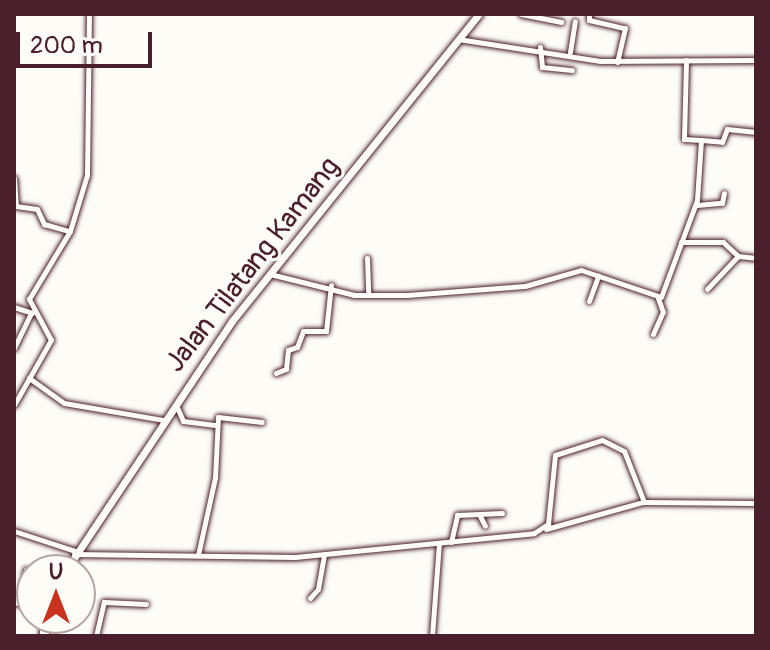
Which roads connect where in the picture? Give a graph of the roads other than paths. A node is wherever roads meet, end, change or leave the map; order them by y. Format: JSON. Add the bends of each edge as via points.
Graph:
{"nodes":[{"id":1,"x":89,"y":14,"type":"edge"},
{"id":2,"x":479,"y":14,"type":"edge"},
{"id":3,"x":521,"y":14,"type":"edge"},
{"id":4,"x":589,"y":14,"type":"edge"},
{"id":5,"x":575,"y":21,"type":"dead end"},
{"id":6,"x":561,"y":22,"type":"dead end"},
{"id":7,"x":458,"y":39,"type":"junction"},
{"id":8,"x":540,"y":47,"type":"junction"},
{"id":9,"x":570,"y":52,"type":"junction"},
{"id":10,"x":686,"y":60,"type":"junction"},
{"id":11,"x":756,"y":60,"type":"edge"},
{"id":12,"x":617,"y":62,"type":"junction"},
{"id":13,"x":572,"y":70,"type":"dead end"},
{"id":14,"x":756,"y":132,"type":"edge"},
{"id":15,"x":701,"y":140,"type":"junction"},
{"id":16,"x":14,"y":178,"type":"edge"},
{"id":17,"x":724,"y":193,"type":"dead end"},
{"id":18,"x":15,"y":205,"type":"edge"},
{"id":19,"x":696,"y":206,"type":"junction"},
{"id":20,"x":70,"y":231,"type":"junction"},
{"id":21,"x":681,"y":242,"type":"junction"},
{"id":22,"x":738,"y":256,"type":"junction"},
{"id":23,"x":367,"y":258,"type":"dead end"},
{"id":24,"x":756,"y":258,"type":"edge"},
{"id":25,"x":269,"y":274,"type":"junction"},
{"id":26,"x":598,"y":276,"type":"junction"},
{"id":27,"x":331,"y":285,"type":"junction"},
{"id":28,"x":707,"y":289,"type":"dead end"},
{"id":29,"x":368,"y":295,"type":"junction"},
{"id":30,"x":658,"y":298,"type":"junction"},
{"id":31,"x":589,"y":301,"type":"dead end"},
{"id":32,"x":14,"y":307,"type":"edge"},
{"id":33,"x":31,"y":313,"type":"junction"},
{"id":34,"x":41,"y":314,"type":"junction"},
{"id":35,"x":653,"y":334,"type":"dead end"},
{"id":36,"x":14,"y":348,"type":"edge"},
{"id":37,"x":276,"y":373,"type":"dead end"},
{"id":38,"x":29,"y":378,"type":"junction"},
{"id":39,"x":14,"y":405,"type":"edge"},
{"id":40,"x":174,"y":405,"type":"junction"},
{"id":41,"x":163,"y":420,"type":"junction"},
{"id":42,"x":262,"y":422,"type":"dead end"},
{"id":43,"x":215,"y":425,"type":"junction"},
{"id":44,"x":644,"y":502,"type":"junction"},
{"id":45,"x":756,"y":503,"type":"edge"},
{"id":46,"x":502,"y":513,"type":"dead end"},
{"id":47,"x":479,"y":514,"type":"junction"},
{"id":48,"x":485,"y":526,"type":"dead end"},
{"id":49,"x":545,"y":530,"type":"junction"},
{"id":50,"x":14,"y":531,"type":"edge"},
{"id":51,"x":451,"y":542,"type":"junction"},
{"id":52,"x":439,"y":543,"type":"junction"},
{"id":53,"x":74,"y":552,"type":"junction"},
{"id":54,"x":198,"y":555,"type":"junction"},
{"id":55,"x":324,"y":555,"type":"junction"},
{"id":56,"x":310,"y":598,"type":"dead end"},
{"id":57,"x":146,"y":604,"type":"dead end"},
{"id":58,"x":96,"y":636,"type":"edge"},
{"id":59,"x":432,"y":636,"type":"edge"}],
"edges":[{"from":1,"to":20,"type":"street","via":[[90,139]]},
{"from":2,"to":7,"type":"street","name":"Jalan Tilatang Kamang"},
{"from":3,"to":6,"type":"street"},
{"from":4,"to":12,"type":"street","via":[[589,20],[625,28]]},
{"from":5,"to":9,"type":"street"},
{"from":7,"to":8,"type":"street"},
{"from":7,"to":25,"type":"street","name":"Jalan Tilatang Kamang"},
{"from":8,"to":9,"type":"street"},
{"from":8,"to":13,"type":"street","via":[[542,67]]},
{"from":9,"to":12,"type":"street"},
{"from":10,"to":11,"type":"street"},
{"from":10,"to":12,"type":"street"},
{"from":10,"to":15,"type":"street","via":[[684,139]]},
{"from":14,"to":15,"type":"street","via":[[727,129],[722,142]]},
{"from":15,"to":19,"type":"street"},
{"from":16,"to":18,"type":"street"},
{"from":17,"to":19,"type":"street","via":[[722,203]]},
{"from":18,"to":20,"type":"street","via":[[37,209],[44,224]]},
{"from":19,"to":21,"type":"street"},
{"from":20,"to":34,"type":"street","via":[[29,299]]},
{"from":21,"to":22,"type":"street","via":[[723,242]]},
{"from":21,"to":30,"type":"street"},
{"from":22,"to":24,"type":"street"},
{"from":22,"to":28,"type":"street"},
{"from":23,"to":29,"type":"street"},
{"from":25,"to":27,"type":"street"},
{"from":25,"to":40,"type":"street","name":"Jalan Tilatang Kamang"},
{"from":26,"to":29,"type":"street","via":[[576,270],[519,287]]},
{"from":26,"to":30,"type":"street"},
{"from":26,"to":31,"type":"street"},
{"from":27,"to":29,"type":"street"},
{"from":27,"to":37,"type":"street","via":[[326,331],[303,331],[297,347],[288,350],[286,369]]},
{"from":30,"to":35,"type":"street","via":[[663,312]]},
{"from":32,"to":33,"type":"street"},
{"from":33,"to":34,"type":"street"},
{"from":33,"to":36,"type":"street"},
{"from":34,"to":38,"type":"street","via":[[51,340]]},
{"from":38,"to":39,"type":"street"},
{"from":38,"to":41,"type":"street","via":[[64,403]]},
{"from":40,"to":41,"type":"street","name":"Jalan Tilatang Kamang"},
{"from":40,"to":43,"type":"street","via":[[183,421]]},
{"from":41,"to":53,"type":"street","name":"Jalan Tilatang Kamang"},
{"from":42,"to":43,"type":"street","via":[[222,416]]},
{"from":43,"to":54,"type":"street","via":[[215,478]]},
{"from":44,"to":45,"type":"street"},
{"from":44,"to":49,"type":"street"},
{"from":44,"to":49,"type":"street","via":[[620,445],[585,442],[564,448],[550,464]]},
{"from":46,"to":47,"type":"street"},
{"from":47,"to":48,"type":"street"},
{"from":47,"to":51,"type":"street","via":[[457,515]]},
{"from":49,"to":51,"type":"street"},
{"from":50,"to":53,"type":"street"},
{"from":51,"to":52,"type":"street"},
{"from":52,"to":55,"type":"street"},
{"from":52,"to":59,"type":"street"},
{"from":53,"to":54,"type":"street"},
{"from":54,"to":55,"type":"street"},
{"from":55,"to":56,"type":"street","via":[[318,589]]},
{"from":57,"to":58,"type":"street","via":[[104,601]]}]}
